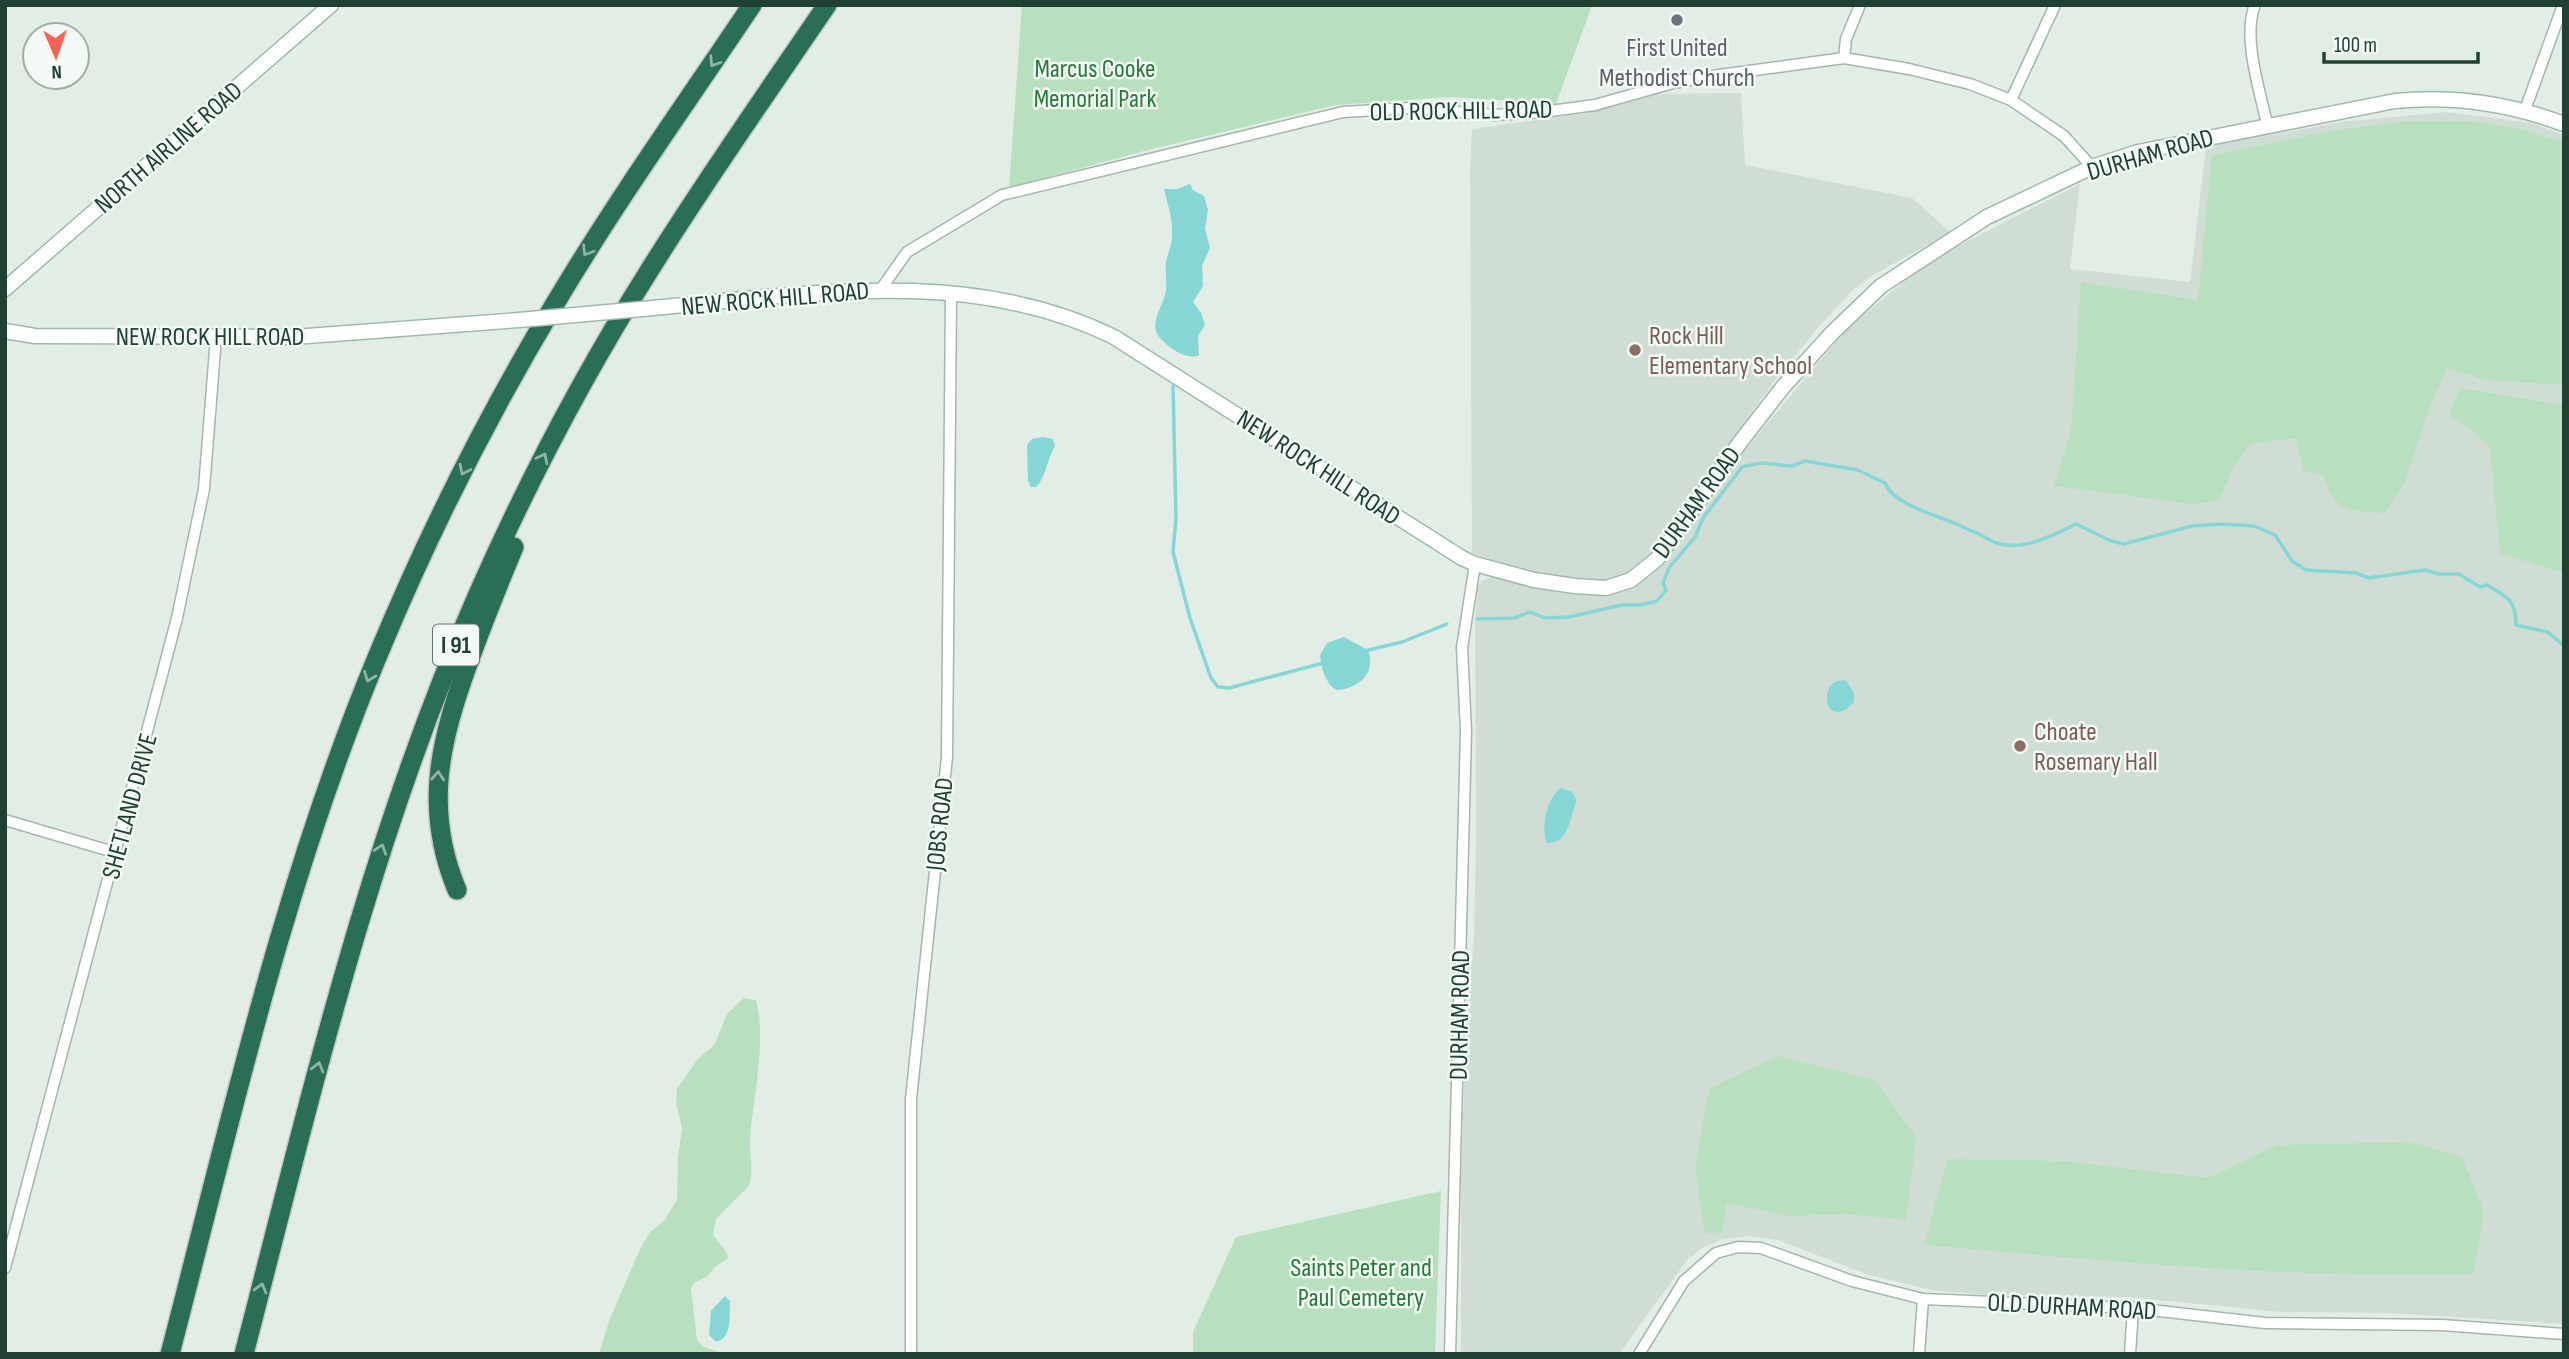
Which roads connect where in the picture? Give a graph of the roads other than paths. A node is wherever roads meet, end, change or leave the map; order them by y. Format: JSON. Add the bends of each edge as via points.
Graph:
{"nodes":[{"id":1,"x":331,"y":5,"type":"edge"},
{"id":2,"x":752,"y":5,"type":"edge"},
{"id":3,"x":827,"y":5,"type":"edge"},
{"id":4,"x":1860,"y":5,"type":"edge"},
{"id":5,"x":2055,"y":5,"type":"edge"},
{"id":6,"x":2255,"y":5,"type":"edge"},
{"id":7,"x":2563,"y":5,"type":"edge"},
{"id":8,"x":1844,"y":58,"type":"junction"},
{"id":9,"x":2011,"y":100,"type":"junction"},
{"id":10,"x":2525,"y":110,"type":"junction"},
{"id":11,"x":2267,"y":124,"type":"junction"},
{"id":12,"x":2564,"y":124,"type":"edge"},
{"id":13,"x":2092,"y":167,"type":"junction"},
{"id":14,"x":5,"y":289,"type":"edge"},
{"id":15,"x":881,"y":289,"type":"junction"},
{"id":16,"x":951,"y":294,"type":"junction"},
{"id":17,"x":5,"y":331,"type":"edge"},
{"id":18,"x":216,"y":337,"type":"junction"},
{"id":19,"x":524,"y":496,"type":"junction"},
{"id":20,"x":1475,"y":564,"type":"junction"},
{"id":21,"x":5,"y":820,"type":"edge"},
{"id":22,"x":117,"y":853,"type":"junction"},
{"id":23,"x":457,"y":890,"type":"dead end"},
{"id":24,"x":5,"y":1268,"type":"edge"},
{"id":25,"x":1923,"y":1299,"type":"junction"},
{"id":26,"x":2133,"y":1308,"type":"junction"},
{"id":27,"x":2564,"y":1334,"type":"edge"},
{"id":28,"x":170,"y":1354,"type":"edge"},
{"id":29,"x":244,"y":1354,"type":"edge"},
{"id":30,"x":912,"y":1354,"type":"edge"},
{"id":31,"x":1450,"y":1354,"type":"edge"},
{"id":32,"x":1639,"y":1354,"type":"edge"},
{"id":33,"x":1919,"y":1354,"type":"edge"},
{"id":34,"x":2130,"y":1354,"type":"edge"}],
"edges":[{"from":1,"to":14,"type":"main road","name":"NORTH AIRLINE ROAD"},
{"from":2,"to":28,"type":"highway","number":"I 91","one_way":true,"via":[[612,212],[542,326],[480,436],[396,614],[343,745],[287,913]]},
{"from":19,"to":3,"type":"highway","number":"I 91","one_way":true,"via":[[648,273]]},
{"from":4,"to":8,"type":"street","via":[[1846,39]]},
{"from":5,"to":9,"type":"street"},
{"from":6,"to":11,"type":"street","via":[[2251,46]]},
{"from":7,"to":10,"type":"street"},
{"from":8,"to":9,"type":"street","name":"OLD ROCK HILL ROAD","via":[[1970,84]]},
{"from":8,"to":15,"type":"street","name":"OLD ROCK HILL ROAD","via":[[1673,83],[1595,105],[1543,112],[1495,115],[1410,108],[1343,112],[1002,195],[907,252]]},
{"from":9,"to":13,"type":"street","name":"OLD ROCK HILL ROAD","via":[[2064,136]]},
{"from":10,"to":11,"type":"main road","name":"DURHAM ROAD","via":[[2463,99],[2423,98]]},
{"from":10,"to":12,"type":"main road","name":"DURHAM ROAD"},
{"from":11,"to":13,"type":"main road","name":"DURHAM ROAD","via":[[2138,152]]},
{"from":13,"to":20,"type":"main road","name":"DURHAM ROAD","via":[[1987,218],[1881,286],[1783,387],[1657,558],[1632,580],[1606,588],[1575,586]]},
{"from":15,"to":16,"type":"main road","name":"NEW ROCK HILL ROAD"},
{"from":15,"to":18,"type":"main road","name":"NEW ROCK HILL ROAD","bridge":true,"via":[[328,336]]},
{"from":16,"to":20,"type":"main road","name":"NEW ROCK HILL ROAD","via":[[1045,311],[1114,337]]},
{"from":16,"to":30,"type":"street","name":"JOBS ROAD","via":[[947,757],[911,1099]]},
{"from":17,"to":18,"type":"main road","name":"NEW ROCK HILL ROAD","via":[[35,336]]},
{"from":18,"to":22,"type":"street","name":"SHETLAND DRIVE","via":[[204,489],[177,618]]},
{"from":23,"to":19,"type":"highway","one_way":true,"via":[[443,852],[438,820],[442,743],[518,536]]},
{"from":29,"to":19,"type":"highway","number":"I 91","one_way":true,"via":[[347,959],[379,854],[445,673]]},
{"from":20,"to":31,"type":"street","name":"DURHAM ROAD","via":[[1462,648],[1466,731]]},
{"from":21,"to":22,"type":"street"},
{"from":22,"to":24,"type":"street","name":"SHETLAND DRIVE"},
{"from":25,"to":26,"type":"street","name":"OLD DURHAM ROAD"},
{"from":25,"to":32,"type":"street","name":"OLD DURHAM ROAD","via":[[1852,1281],[1761,1248],[1738,1247],[1716,1253],[1684,1280]]},
{"from":25,"to":33,"type":"street"},
{"from":26,"to":27,"type":"street","name":"OLD DURHAM ROAD","via":[[2265,1322],[2442,1325]]},
{"from":26,"to":34,"type":"street"}]}
